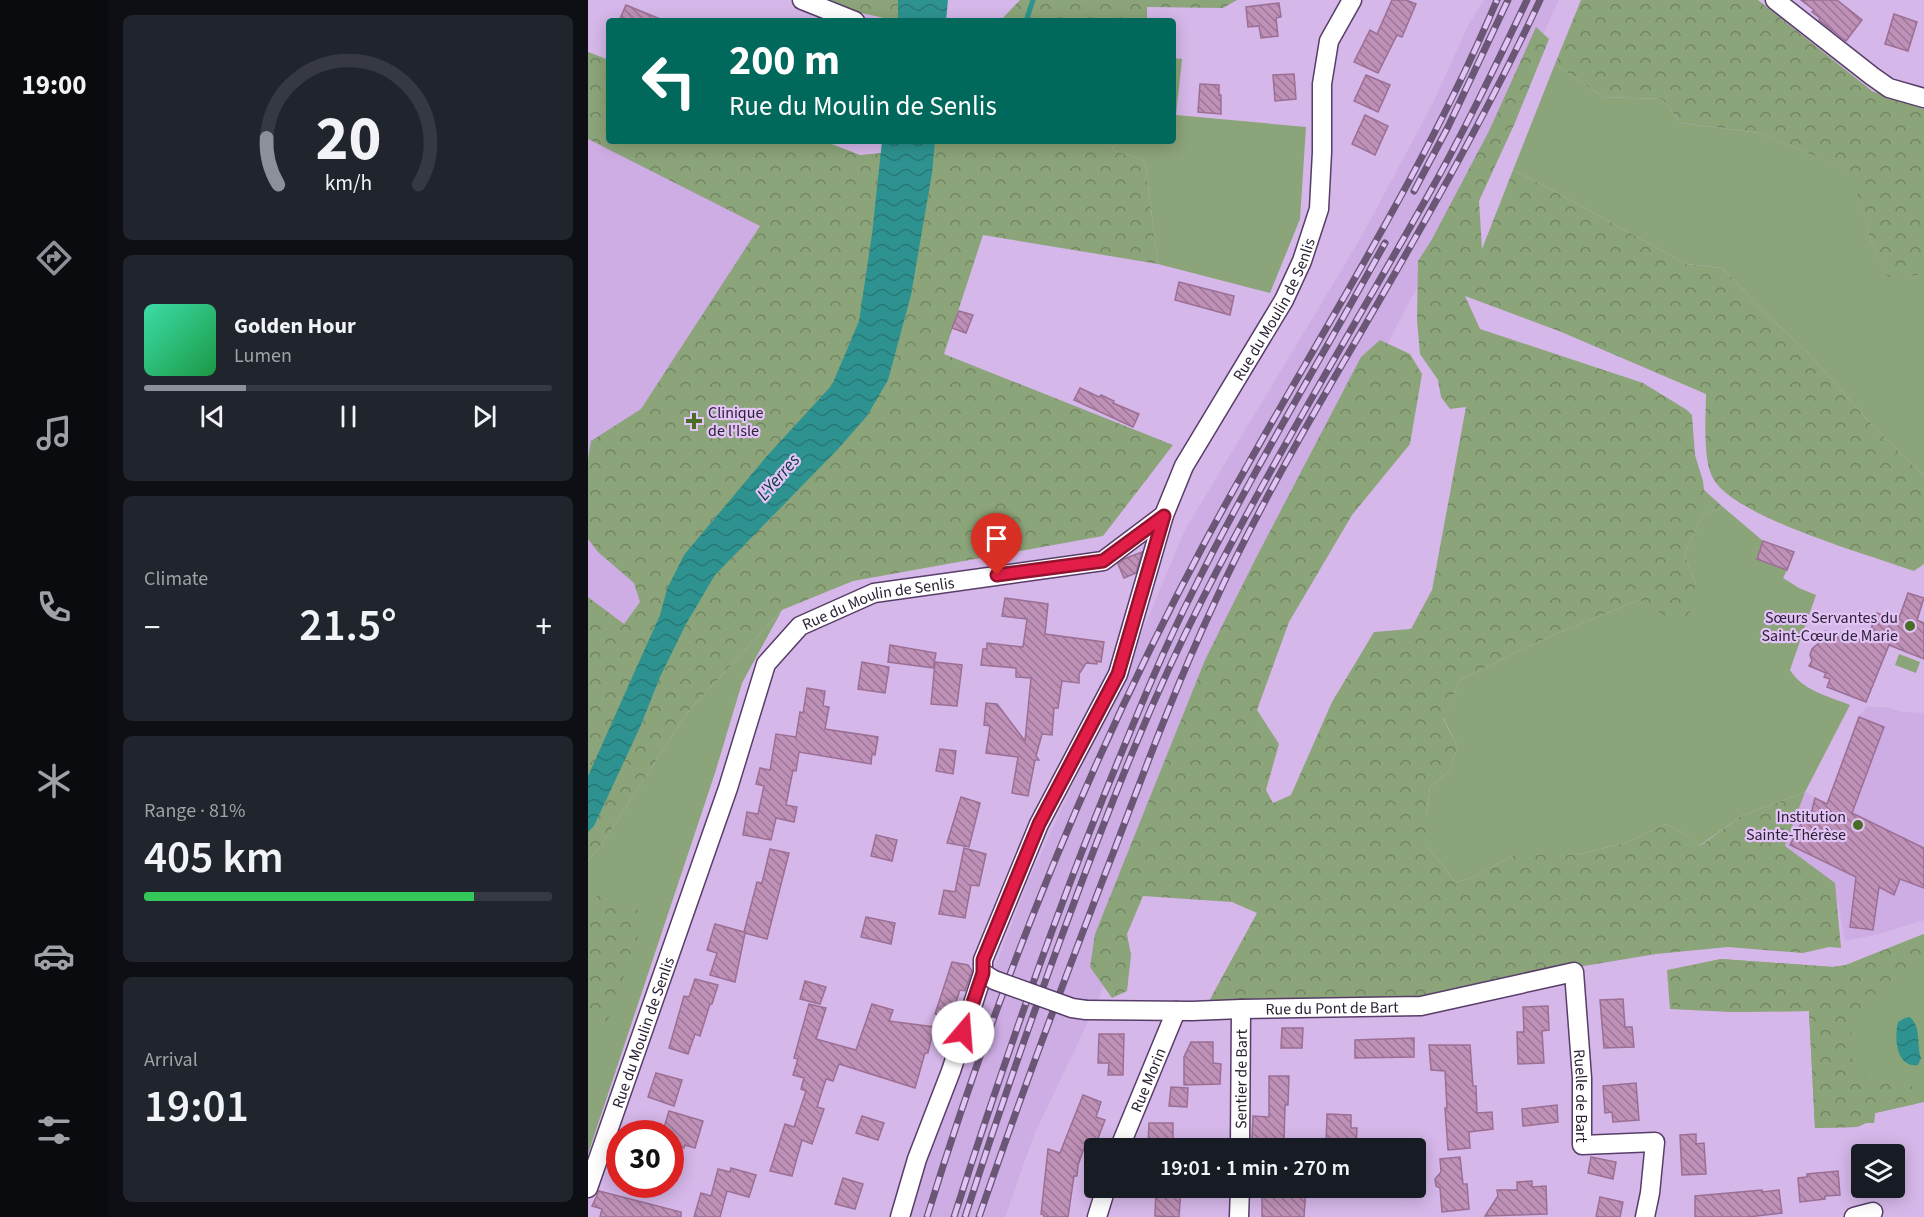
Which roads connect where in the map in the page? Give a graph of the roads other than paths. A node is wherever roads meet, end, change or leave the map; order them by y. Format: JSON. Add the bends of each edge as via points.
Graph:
{"nodes":[{"id":1,"x":802,"y":0,"type":"edge"},
{"id":2,"x":1352,"y":0,"type":"edge"},
{"id":3,"x":1775,"y":0,"type":"edge"},
{"id":4,"x":847,"y":18,"type":"edge"},
{"id":5,"x":1924,"y":98,"type":"edge"},
{"id":6,"x":1164,"y":516,"type":"junction"},
{"id":7,"x":1574,"y":972,"type":"joint"},
{"id":8,"x":983,"y":973,"type":"junction"},
{"id":9,"x":1241,"y":1009,"type":"junction"},
{"id":10,"x":1176,"y":1011,"type":"junction"},
{"id":11,"x":1124,"y":1138,"type":"edge"},
{"id":12,"x":1240,"y":1138,"type":"edge"},
{"id":13,"x":588,"y":1188,"type":"edge"},
{"id":14,"x":1103,"y":1198,"type":"edge"},
{"id":15,"x":1240,"y":1198,"type":"edge"},
{"id":16,"x":1873,"y":1212,"type":"dead end"},
{"id":17,"x":900,"y":1217,"type":"edge"},
{"id":18,"x":1097,"y":1217,"type":"edge"},
{"id":19,"x":1239,"y":1217,"type":"edge"},
{"id":20,"x":1645,"y":1217,"type":"edge"},
{"id":21,"x":1854,"y":1217,"type":"edge"}],
"edges":[{"from":1,"to":4,"type":"street"},
{"from":2,"to":6,"type":"street","name":"Rue du Moulin de Senlis","via":[[1329,41],[1322,84],[1319,209],[1302,261],[1284,300],[1184,466]]},
{"from":3,"to":5,"type":"street","via":[[1889,88]]},
{"from":6,"to":8,"type":"street","via":[[1118,674],[1039,824],[983,960]]},
{"from":6,"to":13,"type":"street","name":"Rue du Moulin de Senlis","via":[[1103,561],[874,593],[800,626],[766,664],[728,788]]},
{"from":7,"to":9,"type":"street","name":"Rue du Pont de Bart","via":[[1421,1006]]},
{"from":7,"to":20,"type":"street","name":"Ruelle de Bart","via":[[1582,1078],[1582,1145],[1655,1142]]},
{"from":8,"to":10,"type":"street","name":"Rue du Pont de Bart","bridge":true,"via":[[1072,1008]]},
{"from":8,"to":17,"type":"street"},
{"from":9,"to":10,"type":"street","name":"Rue du Pont de Bart"},
{"from":9,"to":12,"type":"street","name":"Sentier de Bart"},
{"from":10,"to":11,"type":"street","name":"Rue Morin"},
{"from":14,"to":18,"type":"street"},
{"from":15,"to":19,"type":"street"},
{"from":16,"to":21,"type":"street"}]}
